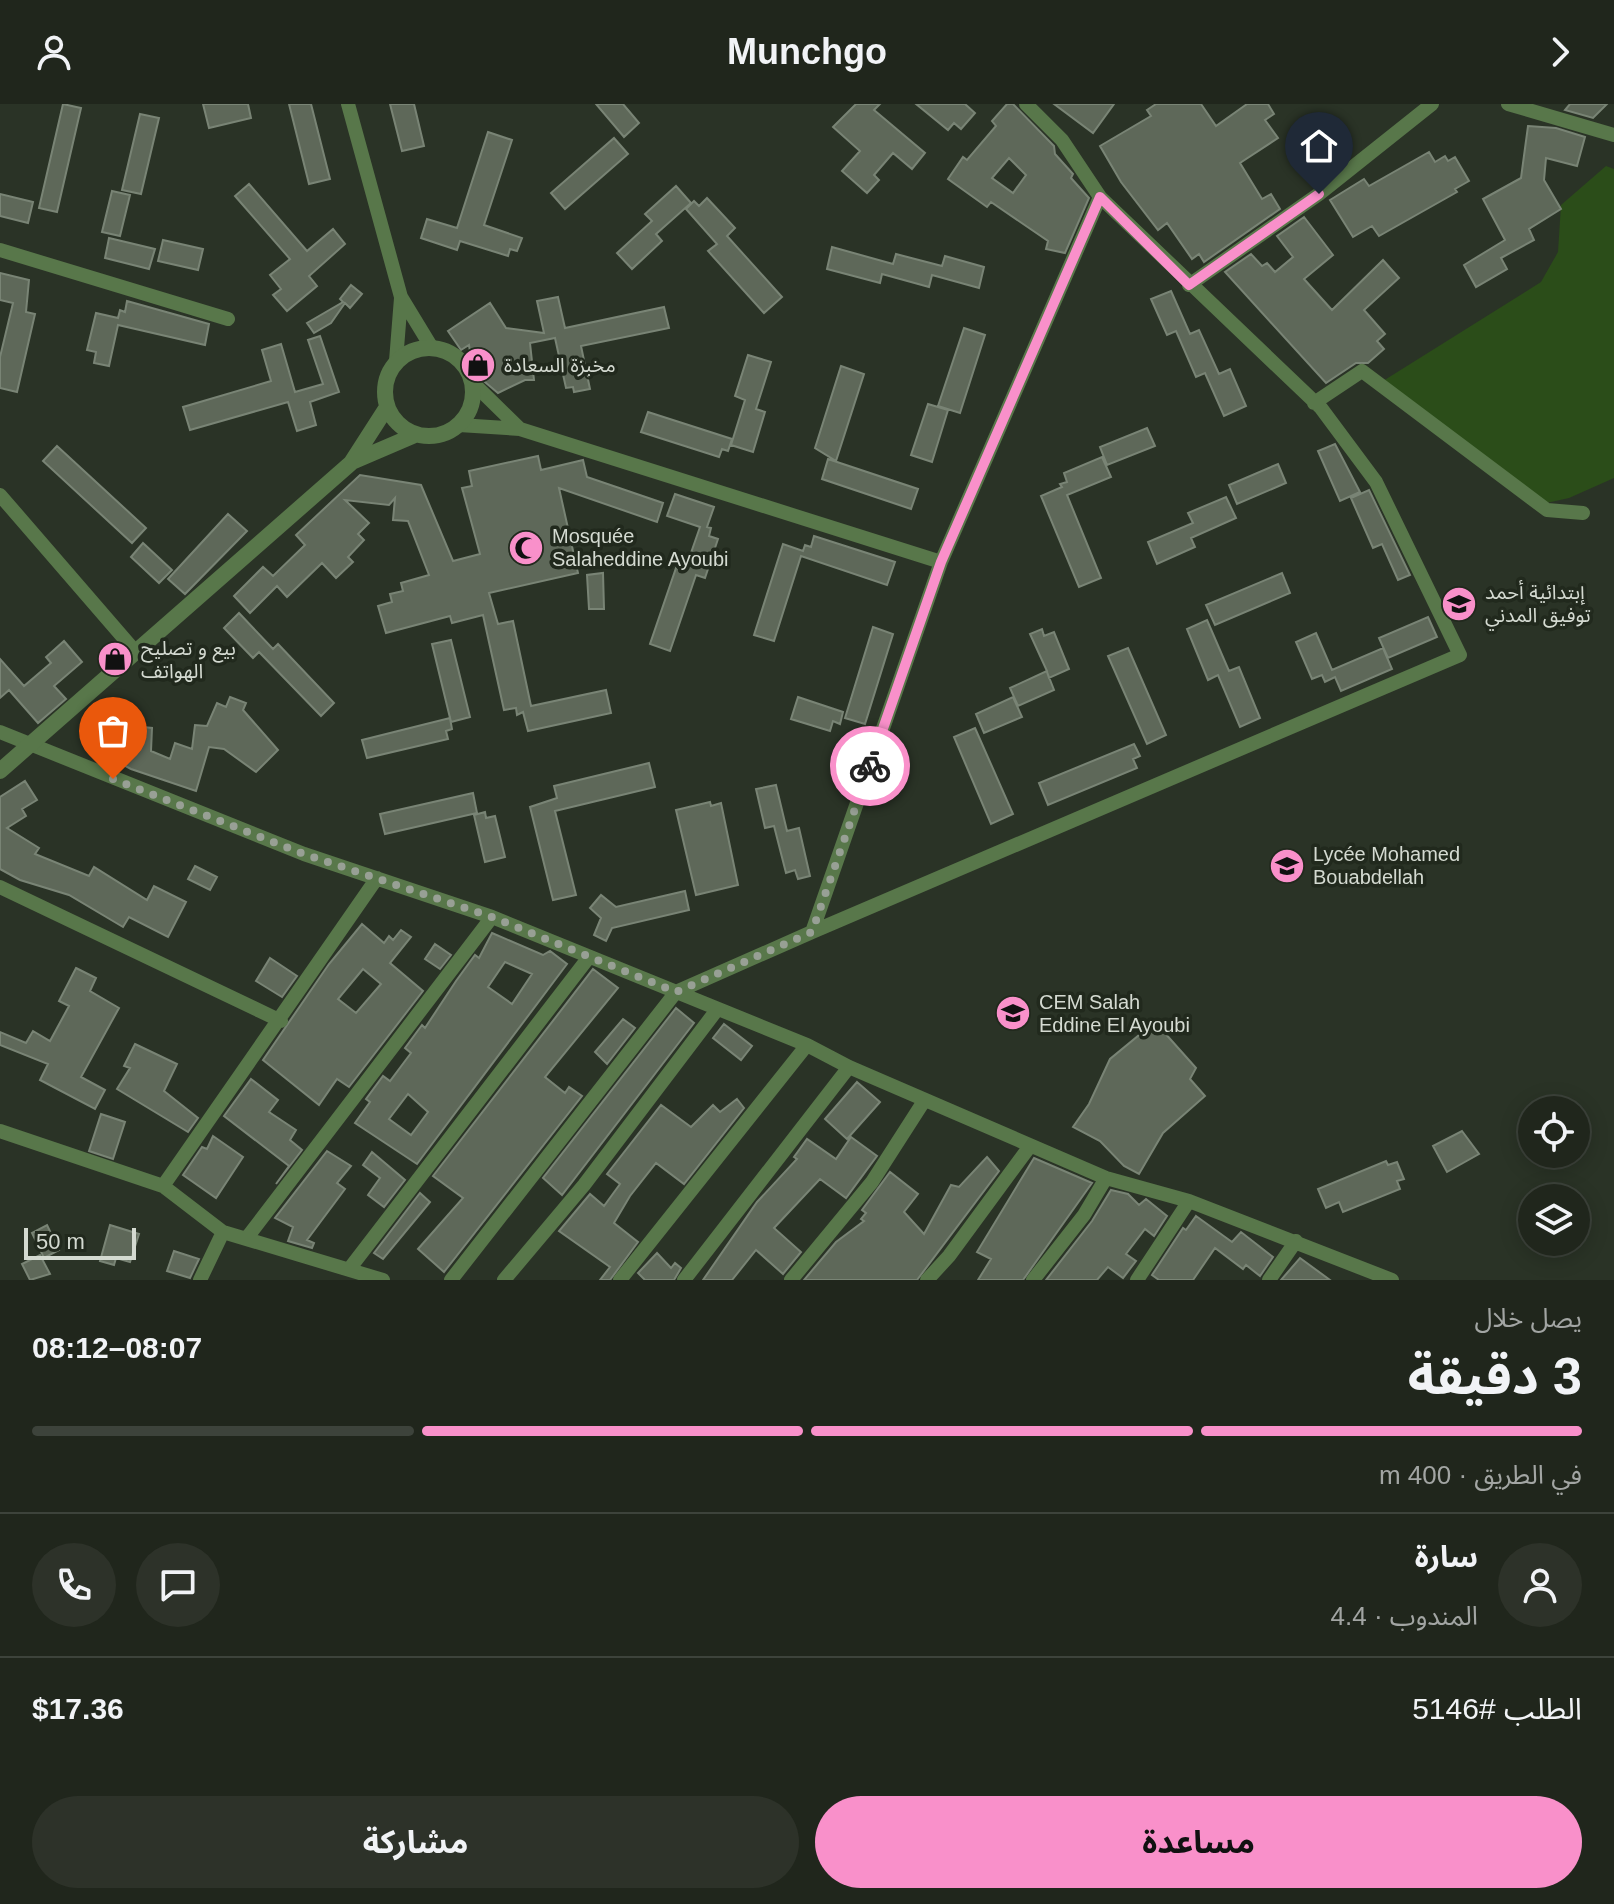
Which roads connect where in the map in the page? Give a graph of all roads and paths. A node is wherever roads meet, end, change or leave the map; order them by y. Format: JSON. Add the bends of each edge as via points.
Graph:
{"nodes":[{"id":1,"x":348,"y":104,"type":"edge"},
{"id":2,"x":1026,"y":104,"type":"edge"},
{"id":3,"x":1432,"y":104,"type":"edge"},
{"id":4,"x":1508,"y":104,"type":"edge"},
{"id":5,"x":1614,"y":135,"type":"edge"},
{"id":6,"x":1100,"y":197,"type":"junction"},
{"id":7,"x":0,"y":250,"type":"edge"},
{"id":8,"x":1189,"y":285,"type":"junction"},
{"id":9,"x":401,"y":297,"type":"junction"},
{"id":10,"x":228,"y":319,"type":"dead end"},
{"id":11,"x":432,"y":348,"type":"junction"},
{"id":12,"x":396,"y":361,"type":"junction"},
{"id":13,"x":472,"y":382,"type":"junction"},
{"id":14,"x":1314,"y":403,"type":"junction"},
{"id":15,"x":387,"y":407,"type":"junction"},
{"id":16,"x":459,"y":425,"type":"junction"},
{"id":17,"x":520,"y":429,"type":"junction"},
{"id":18,"x":415,"y":435,"type":"junction"},
{"id":19,"x":351,"y":463,"type":"junction"},
{"id":20,"x":0,"y":495,"type":"edge"},
{"id":21,"x":1583,"y":513,"type":"dead end"},
{"id":22,"x":941,"y":562,"type":"junction"},
{"id":23,"x":134,"y":650,"type":"junction"},
{"id":24,"x":0,"y":732,"type":"edge"},
{"id":25,"x":30,"y":747,"type":"junction"},
{"id":26,"x":0,"y":771,"type":"edge"},
{"id":27,"x":377,"y":878,"type":"junction"},
{"id":28,"x":0,"y":887,"type":"edge"},
{"id":29,"x":492,"y":917,"type":"junction"},
{"id":30,"x":812,"y":932,"type":"junction"},
{"id":31,"x":589,"y":957,"type":"junction"},
{"id":32,"x":676,"y":992,"type":"junction"},
{"id":33,"x":716,"y":1011,"type":"junction"},
{"id":34,"x":281,"y":1021,"type":"junction"},
{"id":35,"x":807,"y":1045,"type":"junction"},
{"id":36,"x":849,"y":1067,"type":"junction"},
{"id":37,"x":924,"y":1101,"type":"junction"},
{"id":38,"x":0,"y":1131,"type":"edge"},
{"id":39,"x":1030,"y":1146,"type":"junction"},
{"id":40,"x":1106,"y":1178,"type":"junction"},
{"id":41,"x":163,"y":1186,"type":"junction"},
{"id":42,"x":1189,"y":1201,"type":"junction"},
{"id":43,"x":223,"y":1232,"type":"junction"},
{"id":44,"x":246,"y":1239,"type":"junction"},
{"id":45,"x":1296,"y":1241,"type":"junction"},
{"id":46,"x":350,"y":1268,"type":"junction"},
{"id":47,"x":200,"y":1280,"type":"edge"},
{"id":48,"x":383,"y":1280,"type":"edge"},
{"id":49,"x":451,"y":1280,"type":"edge"},
{"id":50,"x":504,"y":1280,"type":"edge"},
{"id":51,"x":620,"y":1280,"type":"edge"},
{"id":52,"x":684,"y":1280,"type":"edge"},
{"id":53,"x":791,"y":1280,"type":"edge"},
{"id":54,"x":927,"y":1280,"type":"edge"},
{"id":55,"x":1033,"y":1280,"type":"edge"},
{"id":56,"x":1137,"y":1280,"type":"edge"},
{"id":57,"x":1269,"y":1280,"type":"edge"},
{"id":58,"x":1392,"y":1280,"type":"edge"}],
"edges":[{"from":1,"to":9,"type":"street"},
{"from":2,"to":6,"type":"street","via":[[1062,140]]},
{"from":3,"to":8,"type":"street","via":[[1319,194]]},
{"from":4,"to":5,"type":"street"},
{"from":6,"to":8,"type":"street"},
{"from":6,"to":22,"type":"street"},
{"from":7,"to":10,"type":"street"},
{"from":8,"to":14,"type":"street"},
{"from":9,"to":11,"type":"street"},
{"from":9,"to":12,"type":"street"},
{"from":11,"to":12,"type":"street"},
{"from":11,"to":13,"type":"street","via":[[453,355]]},
{"from":12,"to":15,"type":"street","via":[[385,383]]},
{"from":13,"to":16,"type":"street","via":[[471,405]]},
{"from":13,"to":17,"type":"street"},
{"from":14,"to":21,"type":"street","via":[[1362,371],[1547,510]]},
{"from":14,"to":30,"type":"street","via":[[1376,482],[1460,655]]},
{"from":15,"to":18,"type":"street","via":[[393,419]]},
{"from":15,"to":19,"type":"street"},
{"from":16,"to":17,"type":"street"},
{"from":16,"to":18,"type":"street","via":[[439,435]]},
{"from":17,"to":22,"type":"street"},
{"from":18,"to":19,"type":"street"},
{"from":19,"to":23,"type":"street"},
{"from":20,"to":23,"type":"street"},
{"from":22,"to":30,"type":"street"},
{"from":23,"to":25,"type":"street"},
{"from":24,"to":25,"type":"street"},
{"from":25,"to":26,"type":"street"},
{"from":25,"to":27,"type":"street"},
{"from":27,"to":29,"type":"street"},
{"from":27,"to":34,"type":"street"},
{"from":28,"to":34,"type":"street"},
{"from":29,"to":31,"type":"street"},
{"from":29,"to":44,"type":"street"},
{"from":30,"to":32,"type":"street"},
{"from":31,"to":32,"type":"street"},
{"from":31,"to":46,"type":"street"},
{"from":32,"to":33,"type":"street"},
{"from":32,"to":49,"type":"street"},
{"from":33,"to":35,"type":"street"},
{"from":33,"to":50,"type":"street","via":[[584,1185]]},
{"from":34,"to":41,"type":"street"},
{"from":35,"to":36,"type":"street"},
{"from":35,"to":51,"type":"street"},
{"from":36,"to":37,"type":"street"},
{"from":36,"to":52,"type":"street"},
{"from":37,"to":39,"type":"street"},
{"from":37,"to":53,"type":"street","via":[[872,1182]]},
{"from":38,"to":41,"type":"street"},
{"from":39,"to":40,"type":"street"},
{"from":39,"to":54,"type":"street"},
{"from":40,"to":42,"type":"street"},
{"from":40,"to":55,"type":"street"},
{"from":41,"to":43,"type":"street"},
{"from":42,"to":45,"type":"street"},
{"from":42,"to":56,"type":"street"},
{"from":43,"to":44,"type":"street"},
{"from":43,"to":47,"type":"street"},
{"from":44,"to":46,"type":"street"},
{"from":45,"to":57,"type":"street"},
{"from":45,"to":58,"type":"street"},
{"from":46,"to":48,"type":"street"}]}
